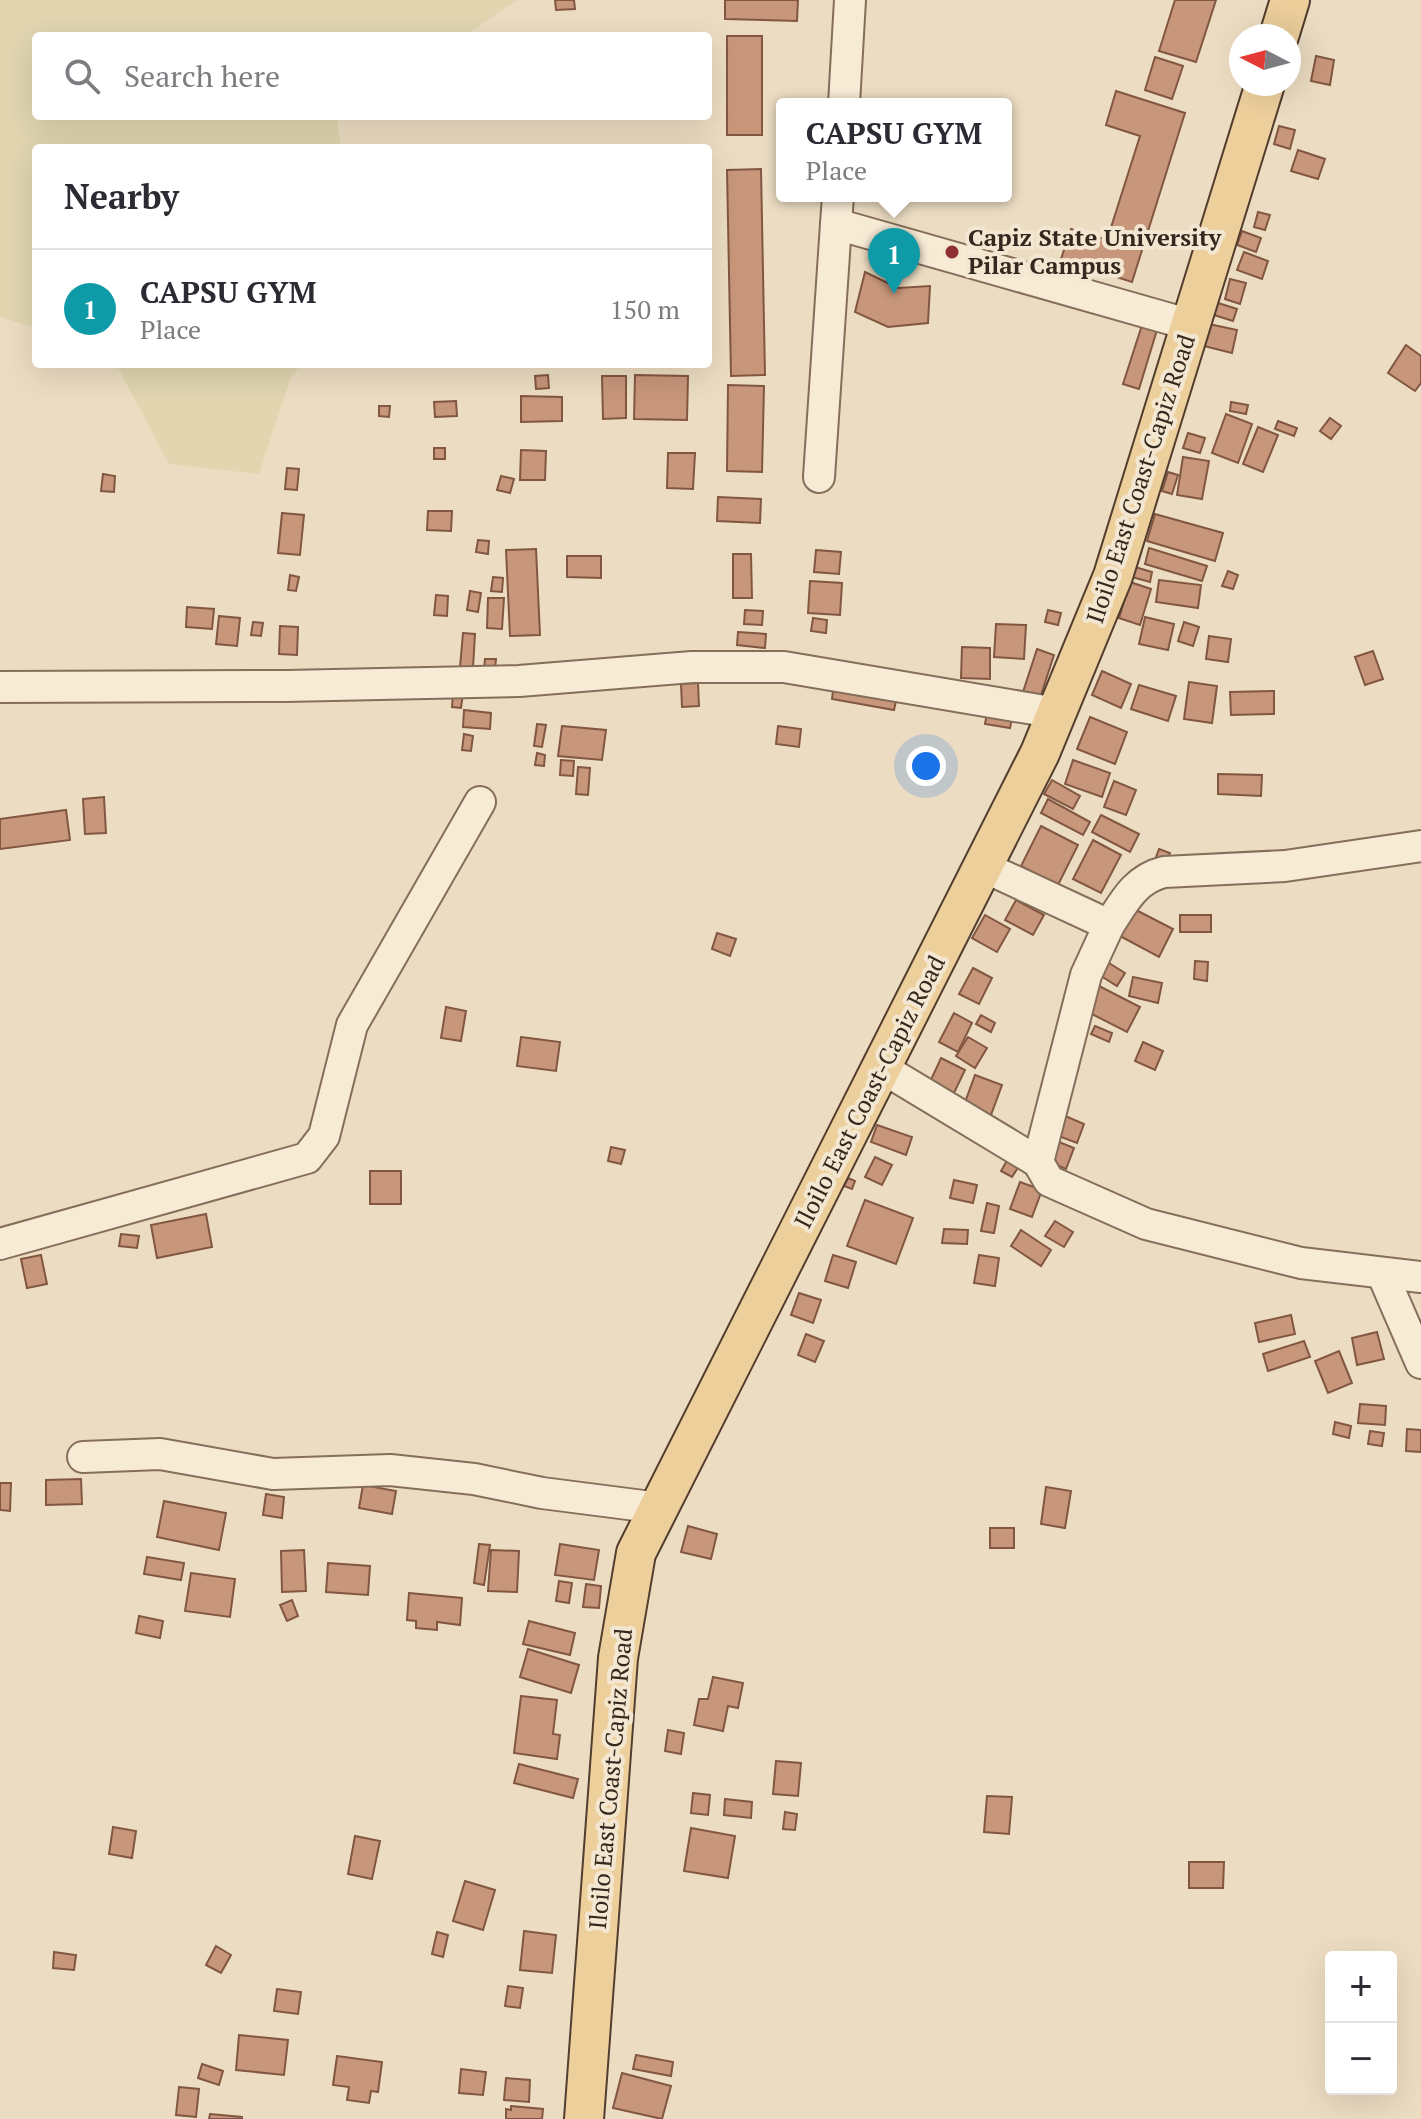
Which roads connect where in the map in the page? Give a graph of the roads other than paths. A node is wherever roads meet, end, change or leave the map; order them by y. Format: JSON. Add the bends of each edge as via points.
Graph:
{"nodes":[{"id":1,"x":850,"y":0,"type":"edge"},
{"id":2,"x":1290,"y":0,"type":"edge"},
{"id":3,"x":1283,"y":24,"type":"edge"},
{"id":4,"x":1261,"y":96,"type":"edge"},
{"id":5,"x":844,"y":98,"type":"edge"},
{"id":6,"x":837,"y":210,"type":"edge"},
{"id":7,"x":1191,"y":325,"type":"junction"},
{"id":8,"x":819,"y":477,"type":"dead end"},
{"id":9,"x":0,"y":687,"type":"edge"},
{"id":10,"x":1057,"y":713,"type":"junction"},
{"id":11,"x":480,"y":802,"type":"dead end"},
{"id":12,"x":1421,"y":846,"type":"edge"},
{"id":13,"x":984,"y":867,"type":"junction"},
{"id":14,"x":1109,"y":925,"type":"junction"},
{"id":15,"x":882,"y":1068,"type":"junction"},
{"id":16,"x":1038,"y":1162,"type":"junction"},
{"id":17,"x":0,"y":1244,"type":"edge"},
{"id":18,"x":1382,"y":1273,"type":"junction"},
{"id":19,"x":1421,"y":1277,"type":"edge"},
{"id":20,"x":1421,"y":1363,"type":"edge"},
{"id":21,"x":83,"y":1457,"type":"dead end"},
{"id":22,"x":659,"y":1508,"type":"junction"},
{"id":23,"x":584,"y":2119,"type":"edge"}],
"edges":[{"from":1,"to":5,"type":"street"},
{"from":2,"to":3,"type":"main road"},
{"from":4,"to":7,"type":"main road","name":"Iloilo East Coast-Capiz Road"},
{"from":6,"to":7,"type":"street"},
{"from":6,"to":8,"type":"street"},
{"from":7,"to":10,"type":"main road","name":"Iloilo East Coast-Capiz Road","via":[[1113,576]]},
{"from":9,"to":10,"type":"street","via":[[488,682],[692,667],[784,667]]},
{"from":10,"to":13,"type":"main road","name":"Iloilo East Coast-Capiz Road"},
{"from":11,"to":17,"type":"street","via":[[352,1025],[324,1136],[307,1158]]},
{"from":12,"to":14,"type":"street","via":[[1285,866],[1164,872],[1135,886]]},
{"from":13,"to":14,"type":"street"},
{"from":13,"to":15,"type":"main road","name":"Iloilo East Coast-Capiz Road"},
{"from":14,"to":16,"type":"street","via":[[1086,975]]},
{"from":15,"to":16,"type":"street"},
{"from":15,"to":22,"type":"main road","name":"Iloilo East Coast-Capiz Road"},
{"from":16,"to":18,"type":"street","via":[[1049,1181],[1146,1224],[1301,1263]]},
{"from":18,"to":19,"type":"street"},
{"from":18,"to":20,"type":"street"},
{"from":21,"to":22,"type":"street","via":[[160,1454],[273,1474],[390,1470]]},
{"from":22,"to":23,"type":"main road","name":"Iloilo East Coast-Capiz Road","via":[[636,1553],[618,1658]]}]}
